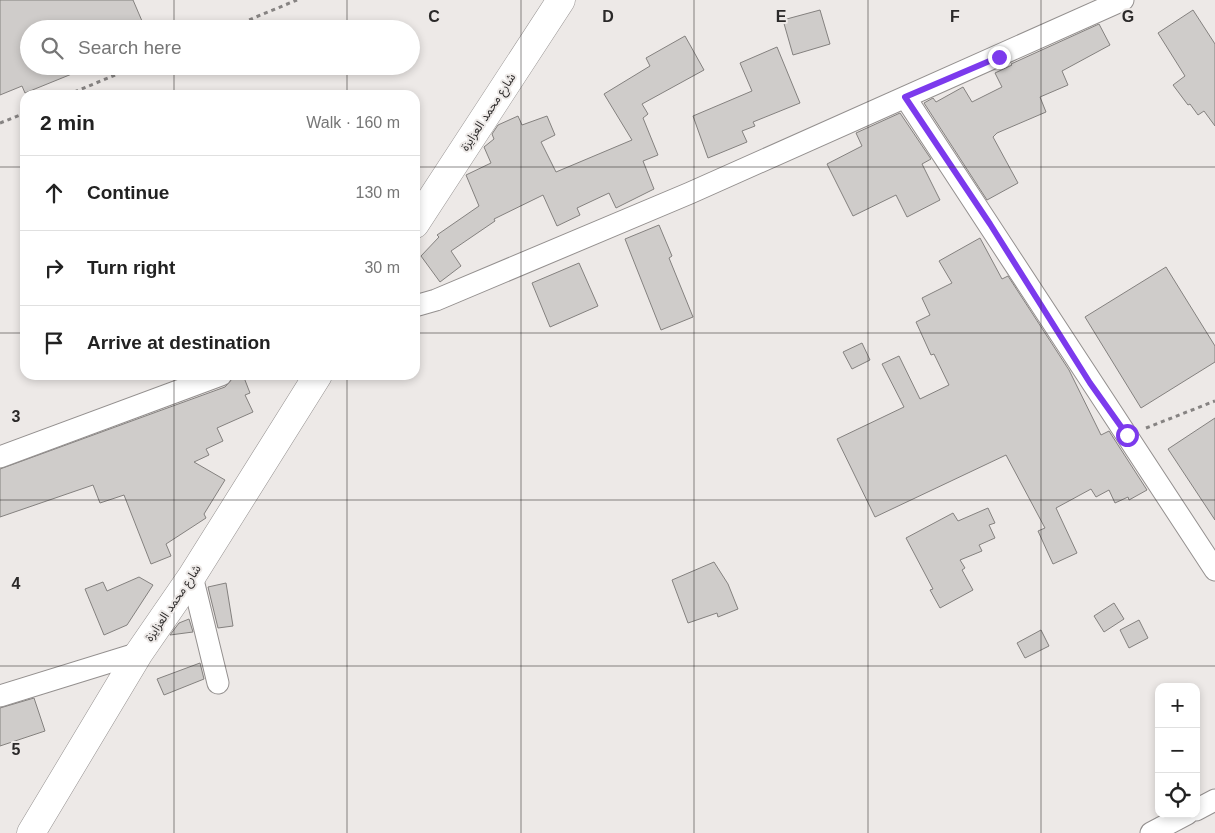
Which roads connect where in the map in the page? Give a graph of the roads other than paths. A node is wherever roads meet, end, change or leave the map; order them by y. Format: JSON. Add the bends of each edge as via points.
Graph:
{"nodes":[{"id":1,"x":561,"y":0,"type":"edge"},
{"id":2,"x":1123,"y":0,"type":"edge"},
{"id":3,"x":905,"y":97,"type":"junction"},
{"id":4,"x":420,"y":216,"type":"edge"},
{"id":5,"x":420,"y":304,"type":"edge"},
{"id":6,"x":207,"y":380,"type":"edge"},
{"id":7,"x":315,"y":380,"type":"edge"},
{"id":8,"x":0,"y":458,"type":"edge"},
{"id":9,"x":1215,"y":570,"type":"edge"},
{"id":10,"x":192,"y":576,"type":"junction"},
{"id":11,"x":139,"y":653,"type":"junction"},
{"id":12,"x":218,"y":683,"type":"dead end"},
{"id":13,"x":0,"y":696,"type":"edge"},
{"id":14,"x":1215,"y":800,"type":"edge"},
{"id":15,"x":1200,"y":808,"type":"edge"},
{"id":16,"x":1179,"y":818,"type":"edge"},
{"id":17,"x":31,"y":833,"type":"edge"},
{"id":18,"x":1151,"y":833,"type":"edge"}],
"edges":[{"from":1,"to":4,"type":"main road","name":"شارع محمد العزايزة"},
{"from":2,"to":3,"type":"street"},
{"from":3,"to":5,"type":"street","via":[[680,197]]},
{"from":3,"to":9,"type":"street"},
{"from":6,"to":8,"type":"street"},
{"from":7,"to":10,"type":"main road","name":"شارع محمد العزايزة"},
{"from":10,"to":11,"type":"main road","name":"شارع محمد العزايزة"},
{"from":10,"to":12,"type":"street"},
{"from":11,"to":13,"type":"street"},
{"from":11,"to":17,"type":"main road","name":"شارع محمد العزايزة"},
{"from":14,"to":15,"type":"street"},
{"from":16,"to":18,"type":"street"}]}
